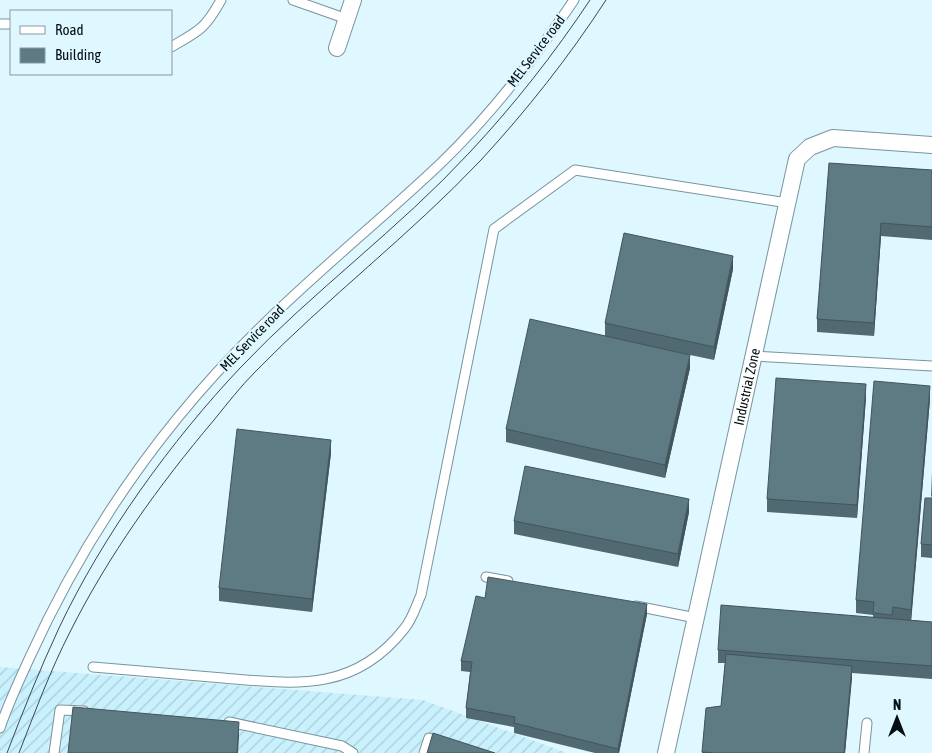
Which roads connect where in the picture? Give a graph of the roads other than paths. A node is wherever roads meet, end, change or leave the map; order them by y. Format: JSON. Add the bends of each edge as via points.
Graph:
{"nodes":[{"id":1,"x":221,"y":0,"type":"edge"},
{"id":2,"x":292,"y":0,"type":"edge"},
{"id":3,"x":353,"y":0,"type":"edge"},
{"id":4,"x":574,"y":0,"type":"edge"},
{"id":5,"x":347,"y":19,"type":"junction"},
{"id":6,"x":172,"y":46,"type":"edge"},
{"id":7,"x":337,"y":48,"type":"dead end"},
{"id":8,"x":932,"y":145,"type":"edge"},
{"id":9,"x":788,"y":203,"type":"junction"},
{"id":10,"x":754,"y":356,"type":"junction"},
{"id":11,"x":932,"y":366,"type":"edge"},
{"id":12,"x":486,"y":577,"type":"edge"},
{"id":13,"x":514,"y":582,"type":"edge"},
{"id":14,"x":629,"y":605,"type":"edge"},
{"id":15,"x":696,"y":618,"type":"junction"},
{"id":16,"x":93,"y":667,"type":"dead end"},
{"id":17,"x":90,"y":712,"type":"edge"},
{"id":18,"x":219,"y":722,"type":"edge"},
{"id":19,"x":867,"y":723,"type":"dead end"},
{"id":20,"x":0,"y":728,"type":"edge"},
{"id":21,"x":429,"y":738,"type":"edge"},
{"id":22,"x":54,"y":753,"type":"edge"},
{"id":23,"x":352,"y":753,"type":"edge"},
{"id":24,"x":424,"y":753,"type":"edge"},
{"id":25,"x":666,"y":753,"type":"edge"},
{"id":26,"x":864,"y":753,"type":"edge"}],
"edges":[{"from":1,"to":6,"type":"lane","via":[[209,22]]},
{"from":2,"to":5,"type":"lane"},
{"from":3,"to":5,"type":"street"},
{"from":4,"to":20,"type":"lane","name":"MEL Service road","via":[[497,104],[441,163],[264,323],[158,442],[116,500],[74,570],[42,631]]},
{"from":5,"to":7,"type":"street"},
{"from":8,"to":9,"type":"street","name":"Industrial Zone","via":[[833,138],[810,147],[797,159]]},
{"from":9,"to":10,"type":"street","name":"Industrial Zone"},
{"from":9,"to":16,"type":"lane","via":[[575,170],[494,229],[421,595],[406,628],[383,652],[356,670],[322,681],[284,683]]},
{"from":10,"to":11,"type":"lane"},
{"from":10,"to":15,"type":"street","name":"Industrial Zone"},
{"from":12,"to":13,"type":"lane"},
{"from":14,"to":15,"type":"lane"},
{"from":15,"to":25,"type":"street","name":"Industrial Zone"},
{"from":17,"to":22,"type":"lane","via":[[60,710]]},
{"from":18,"to":23,"type":"lane","via":[[239,723],[342,746]]},
{"from":19,"to":26,"type":"lane"},
{"from":21,"to":24,"type":"lane"}]}
